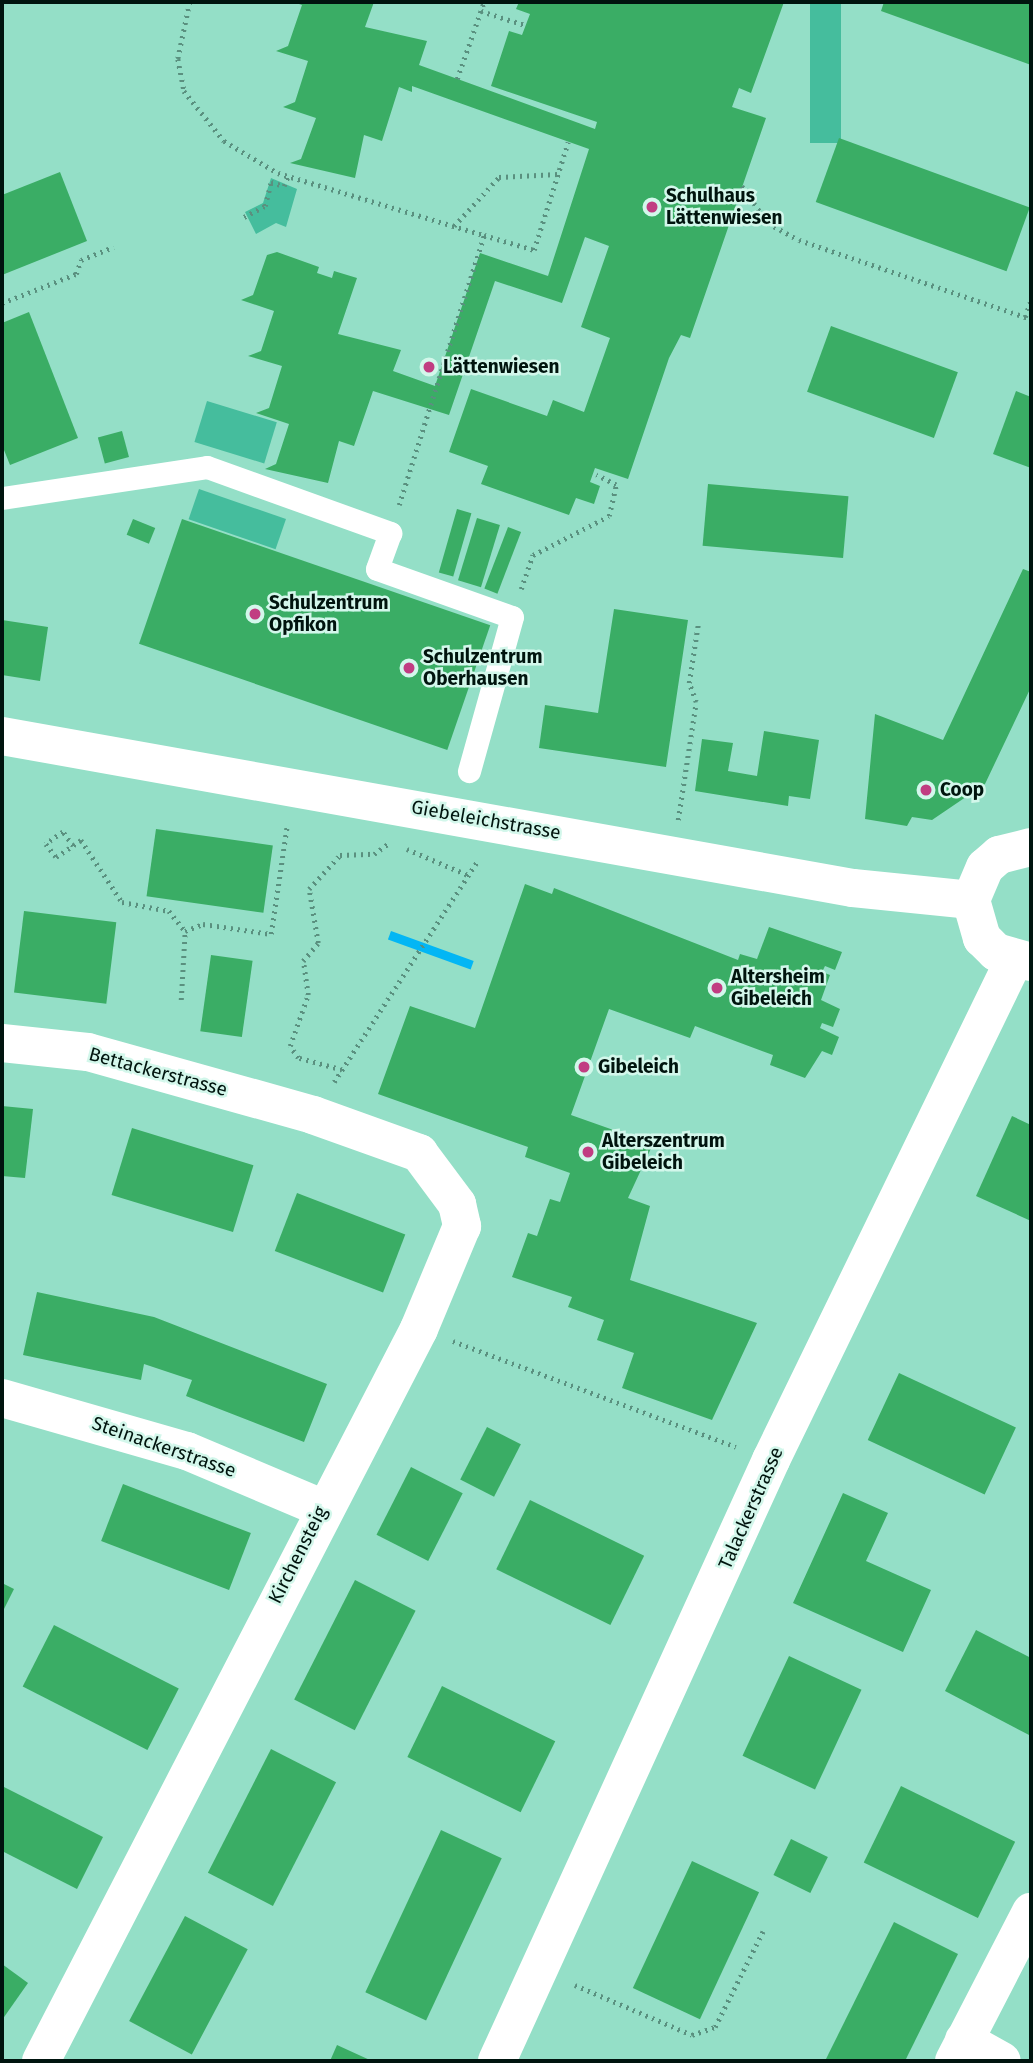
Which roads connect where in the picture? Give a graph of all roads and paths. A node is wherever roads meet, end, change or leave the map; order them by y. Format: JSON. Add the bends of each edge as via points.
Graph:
{"nodes":[{"id":1,"x":190,"y":2,"type":"edge"},
{"id":2,"x":484,"y":2,"type":"edge"},
{"id":3,"x":481,"y":11,"type":"junction"},
{"id":4,"x":526,"y":25,"type":"dead end"},
{"id":5,"x":457,"y":79,"type":"dead end"},
{"id":6,"x":568,"y":142,"type":"dead end"},
{"id":7,"x":558,"y":174,"type":"junction"},
{"id":8,"x":288,"y":176,"type":"junction"},
{"id":9,"x":742,"y":186,"type":"dead end"},
{"id":10,"x":244,"y":217,"type":"dead end"},
{"id":11,"x":454,"y":226,"type":"junction"},
{"id":12,"x":484,"y":235,"type":"junction"},
{"id":13,"x":113,"y":247,"type":"dead end"},
{"id":14,"x":1031,"y":300,"type":"edge"},
{"id":15,"x":2,"y":303,"type":"edge"},
{"id":16,"x":1028,"y":318,"type":"edge"},
{"id":17,"x":596,"y":475,"type":"dead end"},
{"id":18,"x":2,"y":498,"type":"edge"},
{"id":19,"x":390,"y":533,"type":"junction"},
{"id":20,"x":533,"y":555,"type":"dead end"},
{"id":21,"x":698,"y":625,"type":"dead end"},
{"id":22,"x":2,"y":736,"type":"edge"},
{"id":23,"x":469,"y":771,"type":"dead end"},
{"id":24,"x":289,"y":811,"type":"dead end"},
{"id":25,"x":677,"y":825,"type":"dead end"},
{"id":26,"x":73,"y":846,"type":"junction"},
{"id":27,"x":1031,"y":847,"type":"edge"},
{"id":28,"x":482,"y":854,"type":"dead end"},
{"id":29,"x":468,"y":875,"type":"junction"},
{"id":30,"x":971,"y":900,"type":"junction"},
{"id":31,"x":185,"y":931,"type":"junction"},
{"id":32,"x":1023,"y":961,"type":"edge"},
{"id":33,"x":181,"y":1000,"type":"dead end"},
{"id":34,"x":2,"y":1043,"type":"edge"},
{"id":35,"x":342,"y":1070,"type":"junction"},
{"id":36,"x":313,"y":1115,"type":"junction"},
{"id":37,"x":419,"y":1329,"type":"junction"},
{"id":38,"x":2,"y":1398,"type":"edge"},
{"id":39,"x":746,"y":1450,"type":"dead end"},
{"id":40,"x":322,"y":1508,"type":"junction"},
{"id":41,"x":1031,"y":1912,"type":"edge"},
{"id":42,"x":763,"y":1931,"type":"dead end"},
{"id":43,"x":571,"y":1983,"type":"dead end"},
{"id":44,"x":959,"y":2051,"type":"edge"},
{"id":45,"x":41,"y":2061,"type":"edge"},
{"id":46,"x":496,"y":2061,"type":"edge"},
{"id":47,"x":1002,"y":2061,"type":"edge"}],
"edges":[{"from":1,"to":8,"type":"path","via":[[178,59],[184,91],[224,141]]},
{"from":2,"to":3,"type":"path"},
{"from":3,"to":4,"type":"path"},
{"from":3,"to":5,"type":"path"},
{"from":6,"to":7,"type":"path"},
{"from":7,"to":11,"type":"path","via":[[544,170],[499,177]]},
{"from":7,"to":12,"type":"path","via":[[534,250]]},
{"from":8,"to":10,"type":"path","via":[[284,186],[271,182],[265,206]]},
{"from":8,"to":11,"type":"path"},
{"from":9,"to":16,"type":"path","via":[[768,223],[799,240]]},
{"from":11,"to":12,"type":"path"},
{"from":12,"to":19,"type":"path"},
{"from":13,"to":15,"type":"path","via":[[80,260],[76,274]]},
{"from":14,"to":16,"type":"path"},
{"from":17,"to":20,"type":"path","via":[[617,485],[607,518]]},
{"from":18,"to":19,"type":"lane","via":[[207,467]]},
{"from":19,"to":23,"type":"lane","via":[[377,569],[512,617]]},
{"from":21,"to":25,"type":"path","via":[[689,683],[696,702]]},
{"from":22,"to":30,"type":"street","name":"Giebeleichstrasse","via":[[853,888]]},
{"from":24,"to":31,"type":"path","via":[[271,934],[203,924]]},
{"from":26,"to":26,"type":"path","via":[[56,857],[46,844],[63,832]]},
{"from":26,"to":31,"type":"path","via":[[81,840],[122,901],[169,911]]},
{"from":27,"to":30,"type":"street","via":[[999,855],[985,867]]},
{"from":28,"to":29,"type":"path"},
{"from":29,"to":35,"type":"path"},
{"from":29,"to":35,"type":"path","via":[[390,842],[374,854],[340,855],[313,881],[308,898],[318,943],[303,961],[308,995],[290,1046],[298,1058]]},
{"from":30,"to":32,"type":"street","via":[[982,938]]},
{"from":31,"to":33,"type":"path"},
{"from":32,"to":46,"type":"street","name":"Talackerstrasse","via":[[771,1460]]},
{"from":34,"to":36,"type":"street","name":"Bettackerstrasse","via":[[88,1052]]},
{"from":35,"to":36,"type":"path"},
{"from":36,"to":37,"type":"street","name":"Kirchensteig","via":[[419,1153],[457,1204],[461,1226],[455,1251]]},
{"from":37,"to":39,"type":"path"},
{"from":37,"to":40,"type":"street","name":"Kirchensteig"},
{"from":38,"to":40,"type":"street","name":"Steinackerstrasse","via":[[187,1451]]},
{"from":40,"to":45,"type":"street","name":"Kirchensteig"},
{"from":41,"to":44,"type":"street"},
{"from":42,"to":43,"type":"path","via":[[715,2027],[692,2035]]},
{"from":44,"to":47,"type":"street"}]}
